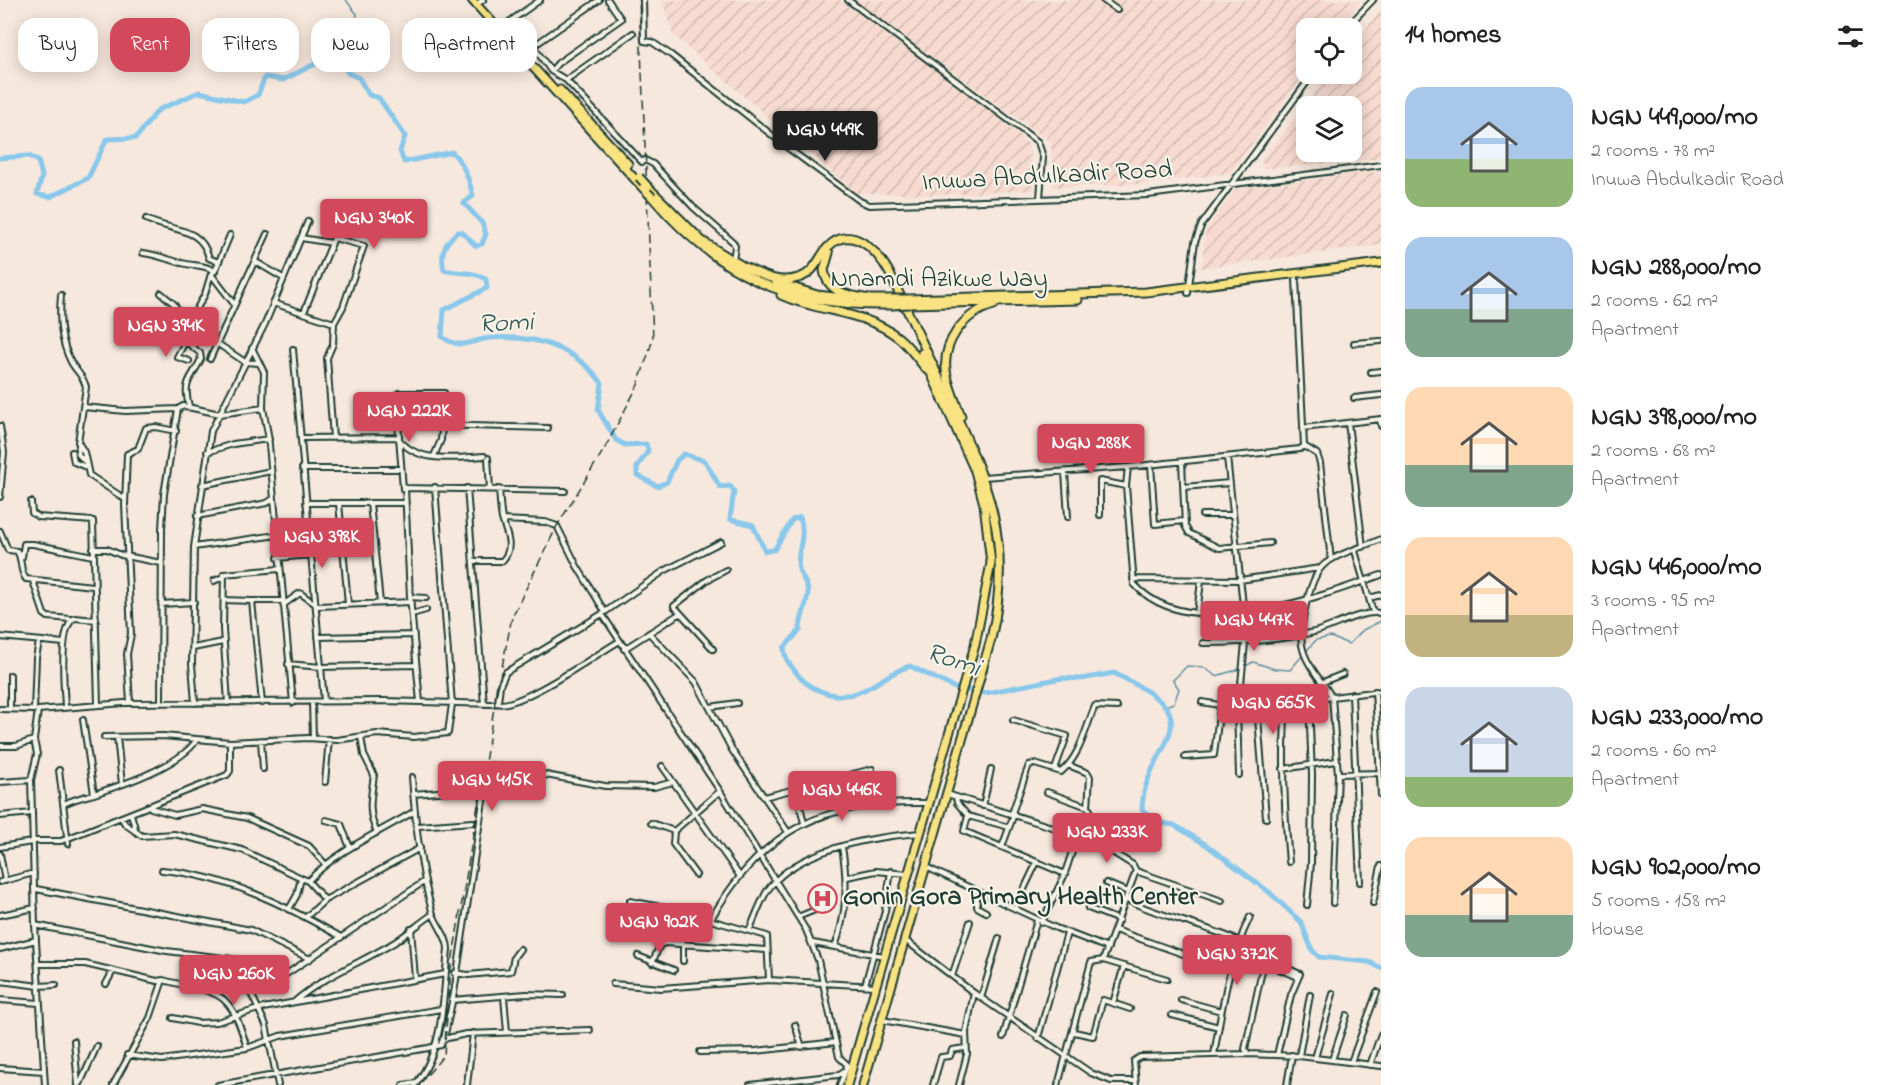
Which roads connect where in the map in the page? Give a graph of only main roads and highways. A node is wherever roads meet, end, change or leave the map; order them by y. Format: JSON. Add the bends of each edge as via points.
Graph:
{"nodes":[{"id":1,"x":478,"y":1,"type":"edge"},
{"id":2,"x":493,"y":18,"type":"edge"},
{"id":3,"x":494,"y":18,"type":"edge"},
{"id":4,"x":537,"y":67,"type":"edge"},
{"id":5,"x":537,"y":68,"type":"edge"},
{"id":6,"x":646,"y":187,"type":"junction"},
{"id":7,"x":740,"y":265,"type":"junction"},
{"id":8,"x":1381,"y":265,"type":"edge"},
{"id":9,"x":746,"y":276,"type":"junction"},
{"id":10,"x":1188,"y":291,"type":"junction"},
{"id":11,"x":870,"y":299,"type":"junction"},
{"id":12,"x":909,"y":301,"type":"junction"},
{"id":13,"x":892,"y":302,"type":"junction"},
{"id":14,"x":1006,"y":302,"type":"junction"},
{"id":15,"x":928,"y":371,"type":"junction"},
{"id":16,"x":967,"y":438,"type":"junction"},
{"id":17,"x":847,"y":1085,"type":"edge"},
{"id":18,"x":863,"y":1085,"type":"edge"}],
"edges":[{"from":1,"to":2,"type":"highway","name":"Nnamdi Azikwe Way"},
{"from":1,"to":3,"type":"highway","name":"Nnamdi Azikwe Way"},
{"from":4,"to":6,"type":"highway","name":"Nnamdi Azikwe Way","bridge":true},
{"from":5,"to":6,"type":"highway","name":"Nnamdi Azikwe Way"},
{"from":6,"to":7,"type":"highway","name":"Nnamdi Azikwe Way","via":[[702,241]]},
{"from":6,"to":9,"type":"highway","name":"Nnamdi Azikwe Way","bridge":true,"via":[[690,237]]},
{"from":7,"to":11,"type":"highway","name":"Nnamdi Azikwe Way","via":[[804,292]]},
{"from":7,"to":16,"type":"highway","via":[[777,279],[796,279],[811,271],[827,249],[842,239],[859,239],[871,247],[889,272]]},
{"from":8,"to":10,"type":"highway","name":"Nnamdi Azikwe Way"},
{"from":8,"to":10,"type":"highway","name":"Nnamdi Azikwe Way"},
{"from":9,"to":13,"type":"highway","name":"Nnamdi Azikwe Way","via":[[815,301],[858,305]]},
{"from":9,"to":15,"type":"highway","via":[[799,303],[875,323],[898,338]]},
{"from":10,"to":12,"type":"highway","name":"Nnamdi Azikwe Way"},
{"from":10,"to":14,"type":"highway","name":"Nnamdi Azikwe Way"},
{"from":11,"to":13,"type":"highway","name":"Nnamdi Azikwe Way"},
{"from":11,"to":15,"type":"highway","via":[[836,291],[827,281],[825,262],[836,246],[857,243],[876,258]]},
{"from":12,"to":13,"type":"highway","name":"Nnamdi Azikwe Way","bridge":true},
{"from":12,"to":14,"type":"highway","name":"Nnamdi Azikwe Way"},
{"from":14,"to":16,"type":"highway","via":[[971,316],[955,332],[947,350],[947,376]]},
{"from":15,"to":17,"type":"highway","via":[[975,471],[991,563],[985,602],[959,699],[876,986],[848,1068]]},
{"from":16,"to":18,"type":"highway","via":[[994,514],[1001,568],[996,618]]}]}
